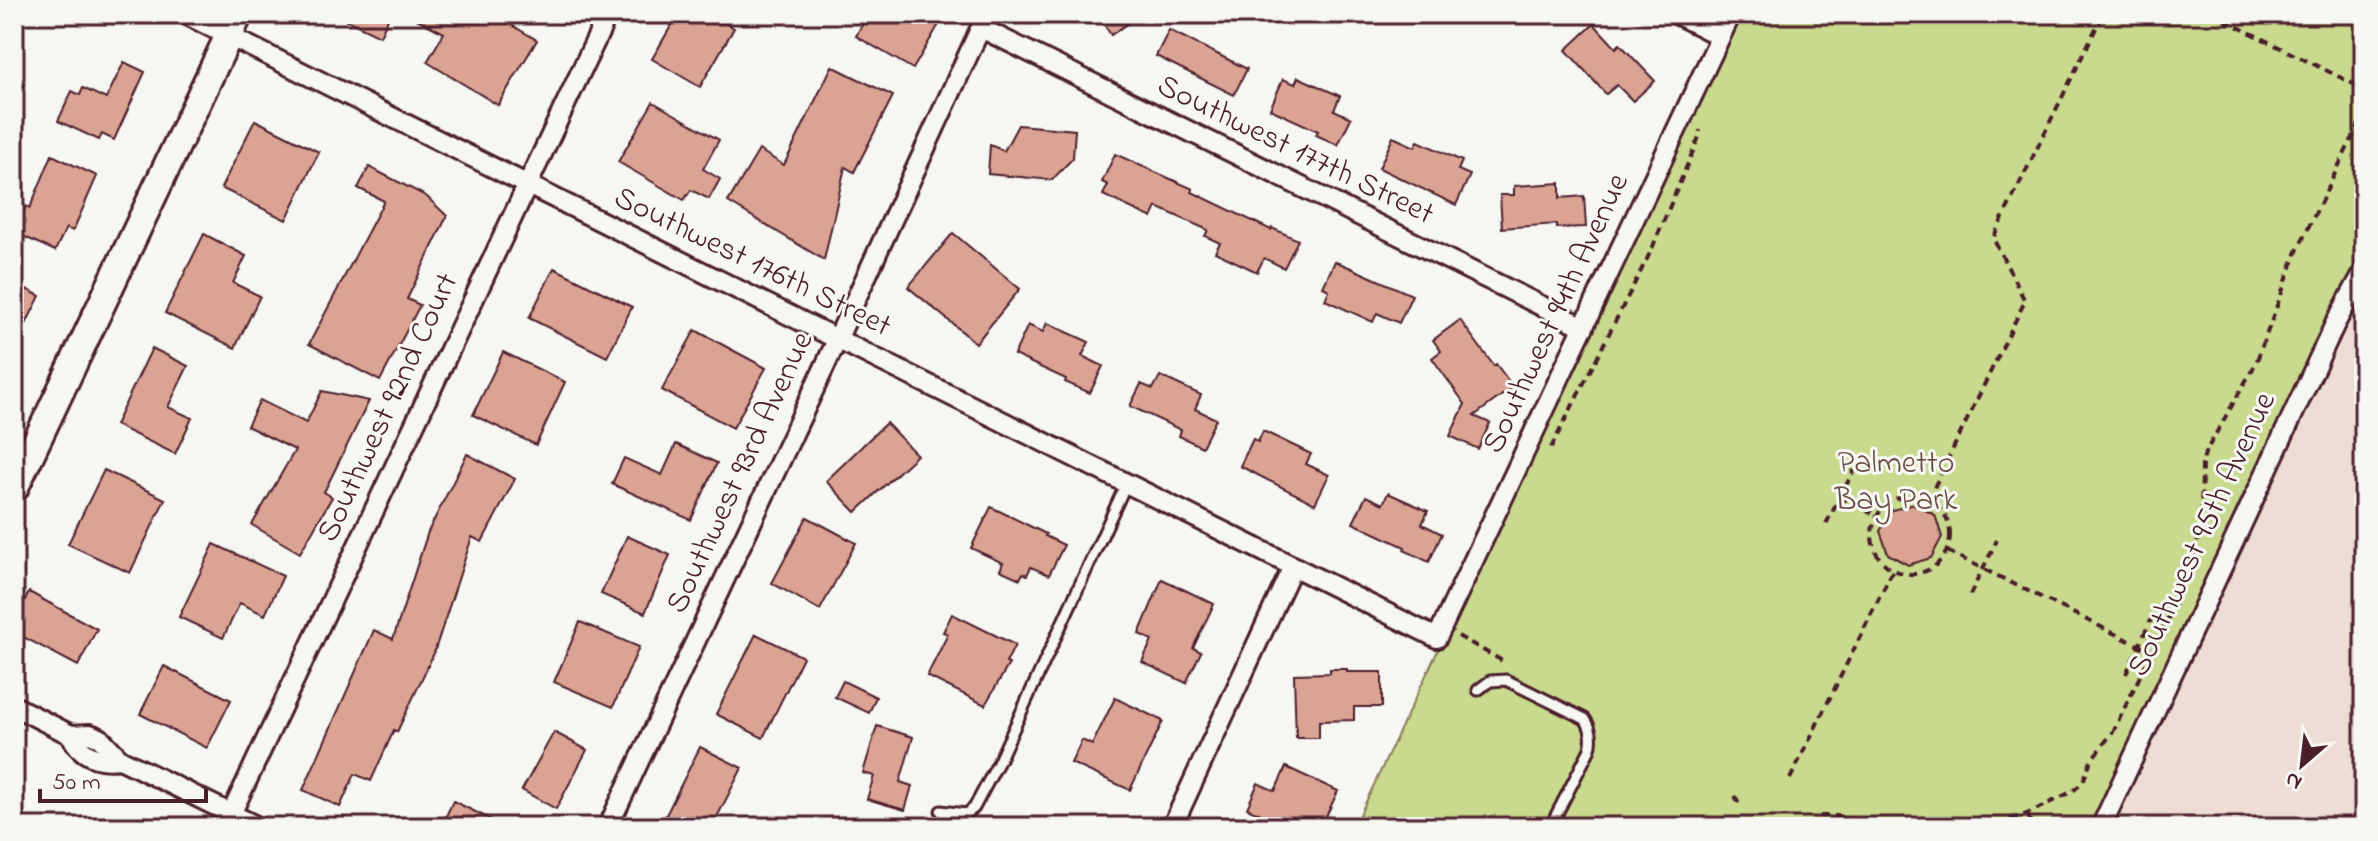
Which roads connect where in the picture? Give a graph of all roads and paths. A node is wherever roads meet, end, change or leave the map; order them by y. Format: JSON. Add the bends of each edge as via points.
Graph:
{"nodes":[{"id":1,"x":185,"y":14,"type":"edge"},
{"id":2,"x":608,"y":14,"type":"edge"},
{"id":3,"x":1676,"y":14,"type":"edge"},
{"id":4,"x":1731,"y":14,"type":"edge"},
{"id":5,"x":2103,"y":14,"type":"edge"},
{"id":6,"x":2212,"y":14,"type":"edge"},
{"id":7,"x":984,"y":21,"type":"edge"},
{"id":8,"x":234,"y":24,"type":"edge"},
{"id":9,"x":1720,"y":36,"type":"junction"},
{"id":10,"x":2364,"y":89,"type":"edge"},
{"id":11,"x":2364,"y":114,"type":"edge"},
{"id":12,"x":528,"y":186,"type":"junction"},
{"id":13,"x":2364,"y":272,"type":"edge"},
{"id":14,"x":1584,"y":327,"type":"junction"},
{"id":15,"x":837,"y":339,"type":"junction"},
{"id":16,"x":1854,"y":470,"type":"dead end"},
{"id":17,"x":1126,"y":484,"type":"junction"},
{"id":18,"x":14,"y":489,"type":"edge"},
{"id":19,"x":1840,"y":497,"type":"junction"},
{"id":20,"x":1928,"y":500,"type":"junction"},
{"id":21,"x":1876,"y":515,"type":"junction"},
{"id":22,"x":1826,"y":524,"type":"dead end"},
{"id":23,"x":1997,"y":540,"type":"dead end"},
{"id":24,"x":1947,"y":551,"type":"junction"},
{"id":25,"x":1293,"y":566,"type":"junction"},
{"id":26,"x":1983,"y":569,"type":"junction"},
{"id":27,"x":1893,"y":570,"type":"junction"},
{"id":28,"x":1970,"y":595,"type":"dead end"},
{"id":29,"x":2152,"y":617,"type":"dead end"},
{"id":30,"x":1457,"y":635,"type":"dead end"},
{"id":31,"x":1437,"y":638,"type":"joint"},
{"id":32,"x":2139,"y":645,"type":"junction"},
{"id":33,"x":2151,"y":651,"type":"junction"},
{"id":34,"x":2165,"y":658,"type":"dead end"},
{"id":35,"x":1508,"y":664,"type":"dead end"},
{"id":36,"x":2126,"y":674,"type":"dead end"},
{"id":37,"x":1478,"y":690,"type":"dead end"},
{"id":38,"x":14,"y":706,"type":"edge"},
{"id":39,"x":1790,"y":779,"type":"dead end"},
{"id":40,"x":1735,"y":796,"type":"dead end"},
{"id":41,"x":1742,"y":808,"type":"dead end"},
{"id":42,"x":941,"y":811,"type":"dead end"},
{"id":43,"x":2027,"y":814,"type":"junction"},
{"id":44,"x":1820,"y":816,"type":"dead end"},
{"id":45,"x":228,"y":820,"type":"edge"},
{"id":46,"x":258,"y":827,"type":"edge"},
{"id":47,"x":608,"y":827,"type":"edge"},
{"id":48,"x":1172,"y":827,"type":"edge"},
{"id":49,"x":1550,"y":827,"type":"edge"},
{"id":50,"x":1892,"y":827,"type":"edge"},
{"id":51,"x":1983,"y":827,"type":"edge"},
{"id":52,"x":2033,"y":827,"type":"edge"},
{"id":53,"x":2101,"y":827,"type":"edge"}],
"edges":[{"from":1,"to":8,"type":"street","name":"Southwest 176th Street"},
{"from":2,"to":12,"type":"street","name":"Southwest 92nd Court"},
{"from":3,"to":9,"type":"street"},
{"from":4,"to":9,"type":"street","name":"Southwest 94th Avenue"},
{"from":5,"to":20,"type":"path","via":[[1993,238],[2025,301]]},
{"from":6,"to":10,"type":"path"},
{"from":7,"to":14,"type":"street","name":"Southwest 177th Street"},
{"from":7,"to":15,"type":"street","name":"Southwest 93rd Avenue"},
{"from":8,"to":12,"type":"street","name":"Southwest 176th Street"},
{"from":8,"to":18,"type":"street"},
{"from":9,"to":14,"type":"street","name":"Southwest 94th Avenue"},
{"from":11,"to":33,"type":"path","via":[[2297,251],[2256,363],[2205,453],[2198,545]]},
{"from":12,"to":15,"type":"street","name":"Southwest 176th Street"},
{"from":12,"to":45,"type":"street","name":"Southwest 92nd Court"},
{"from":13,"to":53,"type":"street","name":"Southwest 95th Avenue"},
{"from":14,"to":31,"type":"street","name":"Southwest 94th Avenue"},
{"from":15,"to":17,"type":"street","name":"Southwest 176th Street"},
{"from":15,"to":47,"type":"street","name":"Southwest 93rd Avenue"},
{"from":16,"to":19,"type":"path"},
{"from":17,"to":25,"type":"street","name":"Southwest 176th Street"},
{"from":17,"to":42,"type":"lane","via":[[974,808],[966,814]]},
{"from":19,"to":21,"type":"path"},
{"from":19,"to":22,"type":"path"},
{"from":20,"to":21,"type":"path","via":[[1895,498]]},
{"from":20,"to":24,"type":"path","via":[[1947,519]]},
{"from":21,"to":27,"type":"path","via":[[1871,540]]},
{"from":23,"to":26,"type":"path"},
{"from":24,"to":26,"type":"path"},
{"from":24,"to":27,"type":"path","via":[[1930,570]]},
{"from":25,"to":31,"type":"street","name":"Southwest 176th Street"},
{"from":25,"to":48,"type":"street"},
{"from":26,"to":28,"type":"path"},
{"from":26,"to":32,"type":"path"},
{"from":27,"to":39,"type":"path"},
{"from":29,"to":32,"type":"path"},
{"from":30,"to":35,"type":"path"},
{"from":32,"to":33,"type":"path"},
{"from":32,"to":36,"type":"path"},
{"from":33,"to":34,"type":"path"},
{"from":33,"to":43,"type":"path","via":[[2083,782]]},
{"from":37,"to":49,"type":"lane","via":[[1490,681],[1506,680],[1590,726],[1590,749]]},
{"from":38,"to":45,"type":"street","via":[[71,735],[100,738],[120,759]]},
{"from":40,"to":41,"type":"path"},
{"from":43,"to":51,"type":"path"},
{"from":43,"to":52,"type":"path"},
{"from":44,"to":50,"type":"path"},
{"from":45,"to":46,"type":"street"}]}
